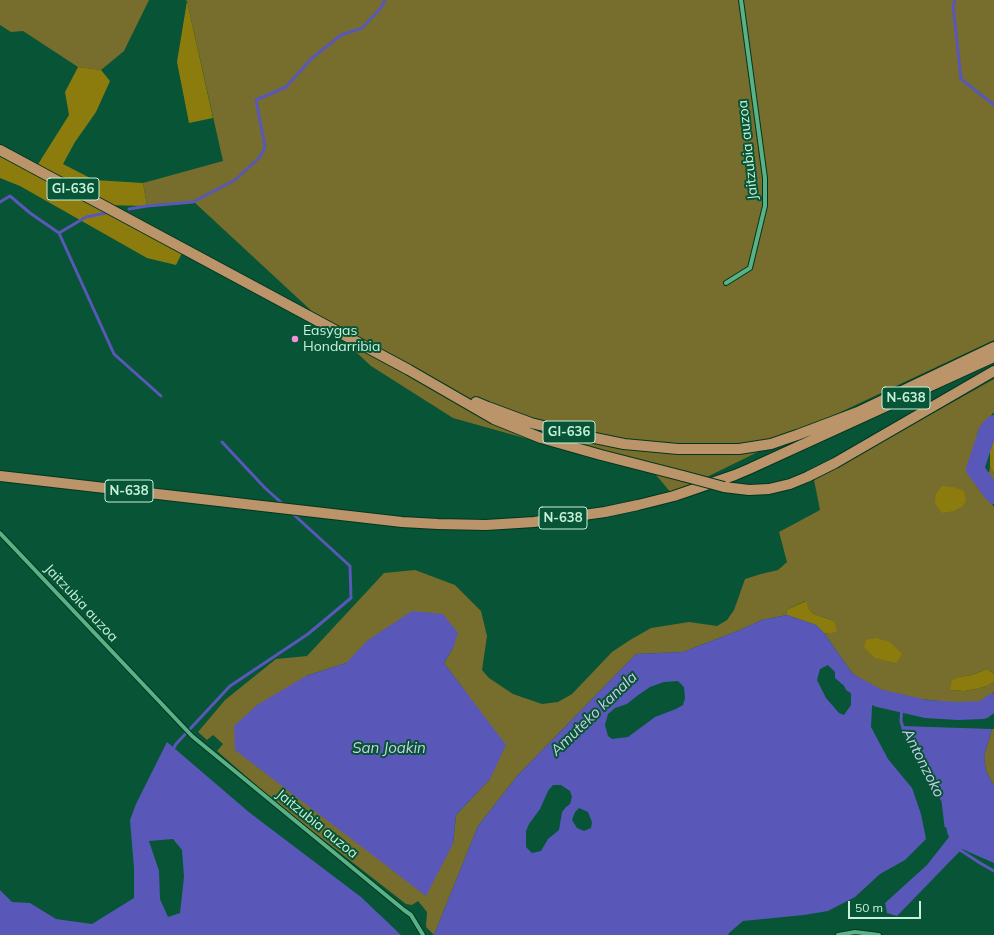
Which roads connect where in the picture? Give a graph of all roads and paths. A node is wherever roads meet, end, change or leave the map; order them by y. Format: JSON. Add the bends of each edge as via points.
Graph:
{"nodes":[{"id":1,"x":741,"y":0,"type":"edge"},
{"id":2,"x":0,"y":150,"type":"edge"},
{"id":3,"x":726,"y":283,"type":"dead end"},
{"id":4,"x":994,"y":347,"type":"edge"},
{"id":5,"x":994,"y":357,"type":"edge"},
{"id":6,"x":409,"y":370,"type":"junction"},
{"id":7,"x":994,"y":371,"type":"edge"},
{"id":8,"x":858,"y":412,"type":"junction"},
{"id":9,"x":817,"y":438,"type":"junction"},
{"id":10,"x":0,"y":476,"type":"edge"},
{"id":11,"x":0,"y":533,"type":"edge"},
{"id":12,"x":423,"y":935,"type":"edge"},
{"id":13,"x":838,"y":935,"type":"edge"},
{"id":14,"x":879,"y":935,"type":"edge"}],
"edges":[{"from":1,"to":3,"type":"street","name":"Jaitzubia auzoa","via":[[765,178],[765,206],[750,268]]},
{"from":2,"to":6,"type":"main road","number":"GI-636"},
{"from":4,"to":8,"type":"main road","number":"GI-636"},
{"from":5,"to":9,"type":"main road","number":"N-638"},
{"from":6,"to":7,"type":"main road","number":"GI-636","bridge":true,"via":[[494,419],[541,438],[724,487],[749,490],[790,484],[835,463]]},
{"from":6,"to":8,"type":"main road","number":"GI-636","via":[[488,407],[530,423],[624,444],[678,449],[739,449],[771,444]]},
{"from":8,"to":9,"type":"main road","number":"N-638"},
{"from":9,"to":10,"type":"main road","number":"N-638","via":[[735,475],[674,496],[605,512],[534,522],[479,525],[402,522]]},
{"from":11,"to":12,"type":"street","name":"Jaitzubia auzoa","via":[[192,736],[410,915]]},
{"from":13,"to":14,"type":"street","via":[[855,932]]}]}
